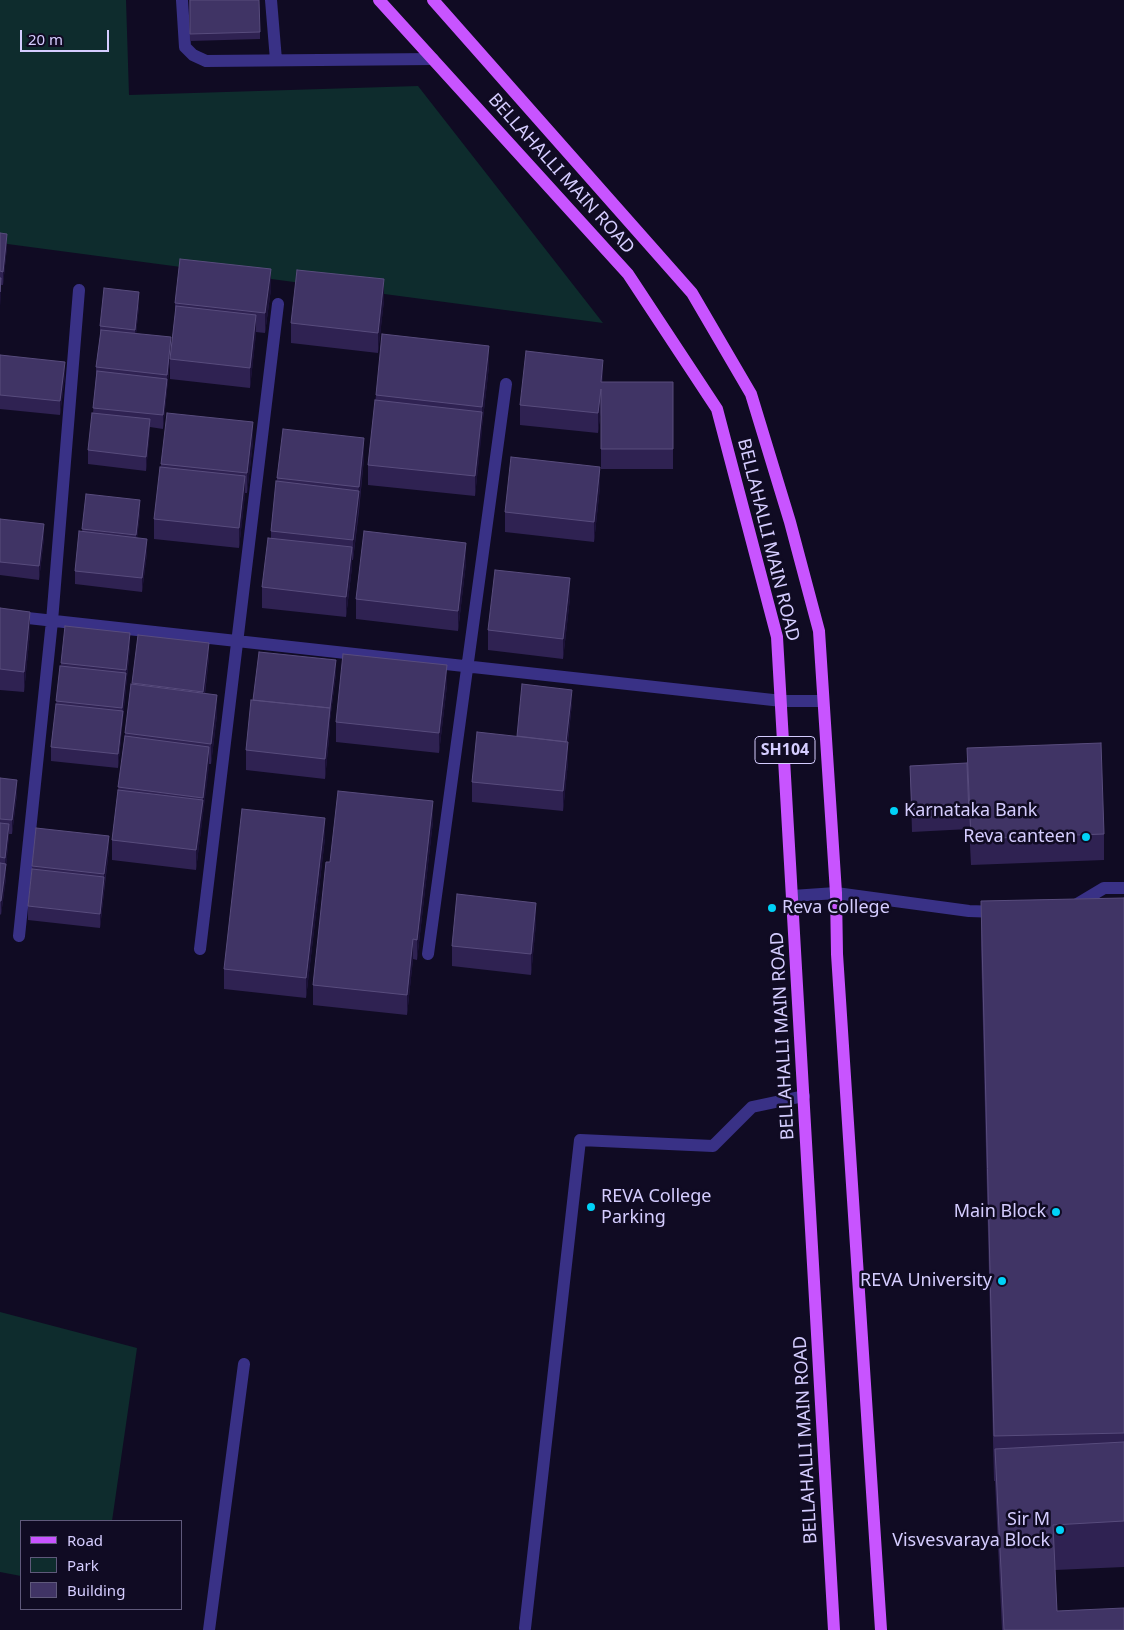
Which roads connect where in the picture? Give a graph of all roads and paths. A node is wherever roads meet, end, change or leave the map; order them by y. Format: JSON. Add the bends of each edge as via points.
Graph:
{"nodes":[{"id":1,"x":182,"y":0,"type":"edge"},
{"id":2,"x":271,"y":0,"type":"edge"},
{"id":3,"x":379,"y":0,"type":"edge"},
{"id":4,"x":433,"y":0,"type":"edge"},
{"id":5,"x":433,"y":59,"type":"junction"},
{"id":6,"x":276,"y":60,"type":"junction"},
{"id":7,"x":79,"y":290,"type":"dead end"},
{"id":8,"x":278,"y":304,"type":"dead end"},
{"id":9,"x":506,"y":384,"type":"dead end"},
{"id":10,"x":0,"y":614,"type":"edge"},
{"id":11,"x":52,"y":621,"type":"junction"},
{"id":12,"x":239,"y":642,"type":"junction"},
{"id":13,"x":469,"y":666,"type":"junction"},
{"id":14,"x":782,"y":701,"type":"junction"},
{"id":15,"x":822,"y":701,"type":"junction"},
{"id":16,"x":1124,"y":888,"type":"edge"},
{"id":17,"x":836,"y":894,"type":"junction"},
{"id":18,"x":792,"y":896,"type":"junction"},
{"id":19,"x":1009,"y":911,"type":"edge"},
{"id":20,"x":1087,"y":915,"type":"edge"},
{"id":21,"x":19,"y":936,"type":"dead end"},
{"id":22,"x":200,"y":950,"type":"dead end"},
{"id":23,"x":428,"y":954,"type":"dead end"},
{"id":24,"x":804,"y":1096,"type":"junction"},
{"id":25,"x":244,"y":1364,"type":"dead end"},
{"id":26,"x":525,"y":1628,"type":"dead end"},
{"id":27,"x":209,"y":1630,"type":"edge"},
{"id":28,"x":834,"y":1630,"type":"edge"},
{"id":29,"x":881,"y":1630,"type":"edge"}],
"edges":[{"from":1,"to":6,"type":"street","via":[[185,46],[193,55],[206,61]]},
{"from":2,"to":6,"type":"street"},
{"from":3,"to":5,"type":"main road","name":"BELLAHALLI MAIN ROAD","number":"SH104"},
{"from":4,"to":15,"type":"main road","name":"BELLAHALLI MAIN ROAD","number":"SH104","via":[[692,293],[751,394],[819,631]]},
{"from":5,"to":6,"type":"street"},
{"from":5,"to":14,"type":"main road","name":"BELLAHALLI MAIN ROAD","number":"SH104","via":[[628,274],[717,409],[777,637]]},
{"from":7,"to":11,"type":"street"},
{"from":8,"to":12,"type":"street"},
{"from":9,"to":13,"type":"street"},
{"from":10,"to":11,"type":"street"},
{"from":11,"to":12,"type":"street"},
{"from":11,"to":21,"type":"street"},
{"from":12,"to":13,"type":"street"},
{"from":12,"to":22,"type":"street"},
{"from":13,"to":14,"type":"street"},
{"from":13,"to":23,"type":"street"},
{"from":14,"to":15,"type":"street"},
{"from":14,"to":18,"type":"main road","name":"BELLAHALLI MAIN ROAD","number":"SH104"},
{"from":15,"to":17,"type":"main road","name":"BELLAHALLI MAIN ROAD","number":"SH104"},
{"from":16,"to":20,"type":"street","via":[[1104,888],[1068,908]]},
{"from":17,"to":18,"type":"street"},
{"from":17,"to":19,"type":"street","via":[[969,911]]},
{"from":17,"to":29,"type":"main road","name":"BELLAHALLI MAIN ROAD","number":"SH104","via":[[837,954]]},
{"from":18,"to":24,"type":"main road","name":"BELLAHALLI MAIN ROAD","number":"SH104"},
{"from":24,"to":26,"type":"street","via":[[752,1107],[713,1146],[580,1140]]},
{"from":24,"to":28,"type":"main road","name":"BELLAHALLI MAIN ROAD","number":"SH104"},
{"from":25,"to":27,"type":"street"}]}
